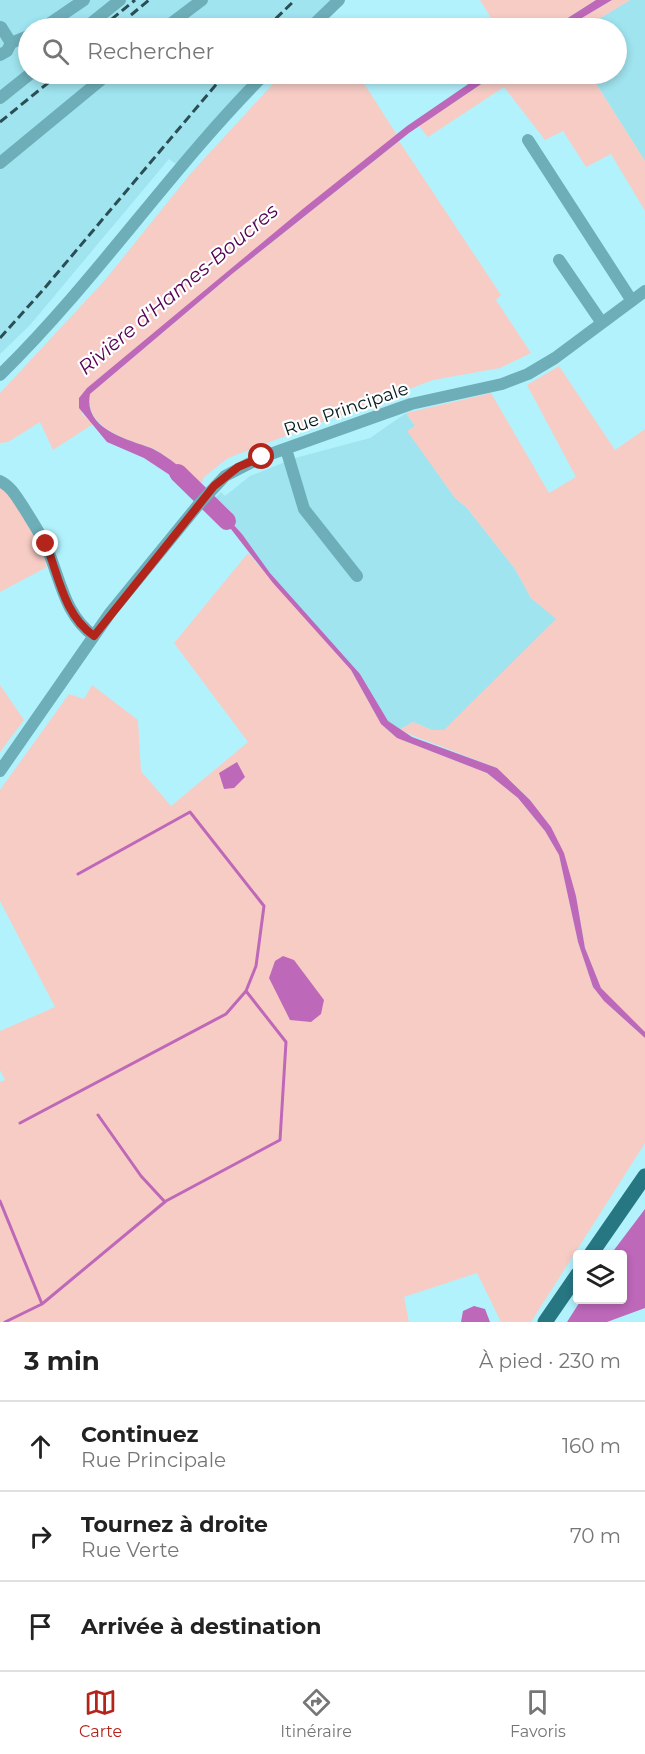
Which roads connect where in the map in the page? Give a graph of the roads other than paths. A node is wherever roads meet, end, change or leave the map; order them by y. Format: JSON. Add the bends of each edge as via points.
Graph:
{"nodes":[{"id":1,"x":84,"y":0,"type":"edge"},
{"id":2,"x":120,"y":0,"type":"edge"},
{"id":3,"x":202,"y":0,"type":"edge"},
{"id":4,"x":339,"y":0,"type":"edge"},
{"id":5,"x":57,"y":18,"type":"edge"},
{"id":6,"x":98,"y":18,"type":"edge"},
{"id":7,"x":178,"y":18,"type":"edge"},
{"id":8,"x":320,"y":18,"type":"edge"},
{"id":9,"x":1,"y":27,"type":"edge"},
{"id":10,"x":18,"y":40,"type":"edge"},
{"id":11,"x":11,"y":43,"type":"junction"},
{"id":12,"x":0,"y":55,"type":"edge"},
{"id":13,"x":18,"y":84,"type":"edge"},
{"id":14,"x":96,"y":84,"type":"edge"},
{"id":15,"x":256,"y":84,"type":"edge"},
{"id":16,"x":0,"y":98,"type":"edge"},
{"id":17,"x":528,"y":140,"type":"dead end"},
{"id":18,"x":0,"y":163,"type":"edge"},
{"id":19,"x":559,"y":260,"type":"dead end"},
{"id":20,"x":645,"y":291,"type":"edge"},
{"id":21,"x":632,"y":301,"type":"junction"},
{"id":22,"x":602,"y":323,"type":"junction"},
{"id":23,"x":0,"y":375,"type":"edge"},
{"id":24,"x":286,"y":449,"type":"junction"},
{"id":25,"x":0,"y":481,"type":"edge"},
{"id":26,"x":357,"y":576,"type":"dead end"},
{"id":27,"x":94,"y":636,"type":"junction"},
{"id":28,"x":0,"y":771,"type":"edge"},
{"id":29,"x":645,"y":1176,"type":"edge"},
{"id":30,"x":594,"y":1250,"type":"edge"},
{"id":31,"x":573,"y":1281,"type":"edge"},
{"id":32,"x":544,"y":1322,"type":"edge"}],
"edges":[{"from":1,"to":5,"type":"street"},
{"from":2,"to":6,"type":"street"},
{"from":3,"to":7,"type":"street"},
{"from":4,"to":8,"type":"street"},
{"from":9,"to":11,"type":"street"},
{"from":10,"to":11,"type":"street"},
{"from":11,"to":12,"type":"street","via":[[8,51]]},
{"from":13,"to":16,"type":"street"},
{"from":14,"to":18,"type":"street"},
{"from":15,"to":23,"type":"street"},
{"from":17,"to":21,"type":"street"},
{"from":19,"to":22,"type":"street"},
{"from":20,"to":21,"type":"street","name":"Rue Principale"},
{"from":21,"to":22,"type":"street","name":"Rue Principale"},
{"from":22,"to":24,"type":"street","name":"Rue Principale","via":[[518,379],[427,399]]},
{"from":24,"to":26,"type":"street","via":[[304,510]]},
{"from":24,"to":27,"type":"street","name":"Rue Principale","via":[[238,467],[214,486]]},
{"from":25,"to":27,"type":"street","via":[[13,491],[34,523],[74,616]]},
{"from":27,"to":28,"type":"street","name":"Rue Principale"},
{"from":29,"to":30,"type":"main road"},
{"from":31,"to":32,"type":"main road"}]}
